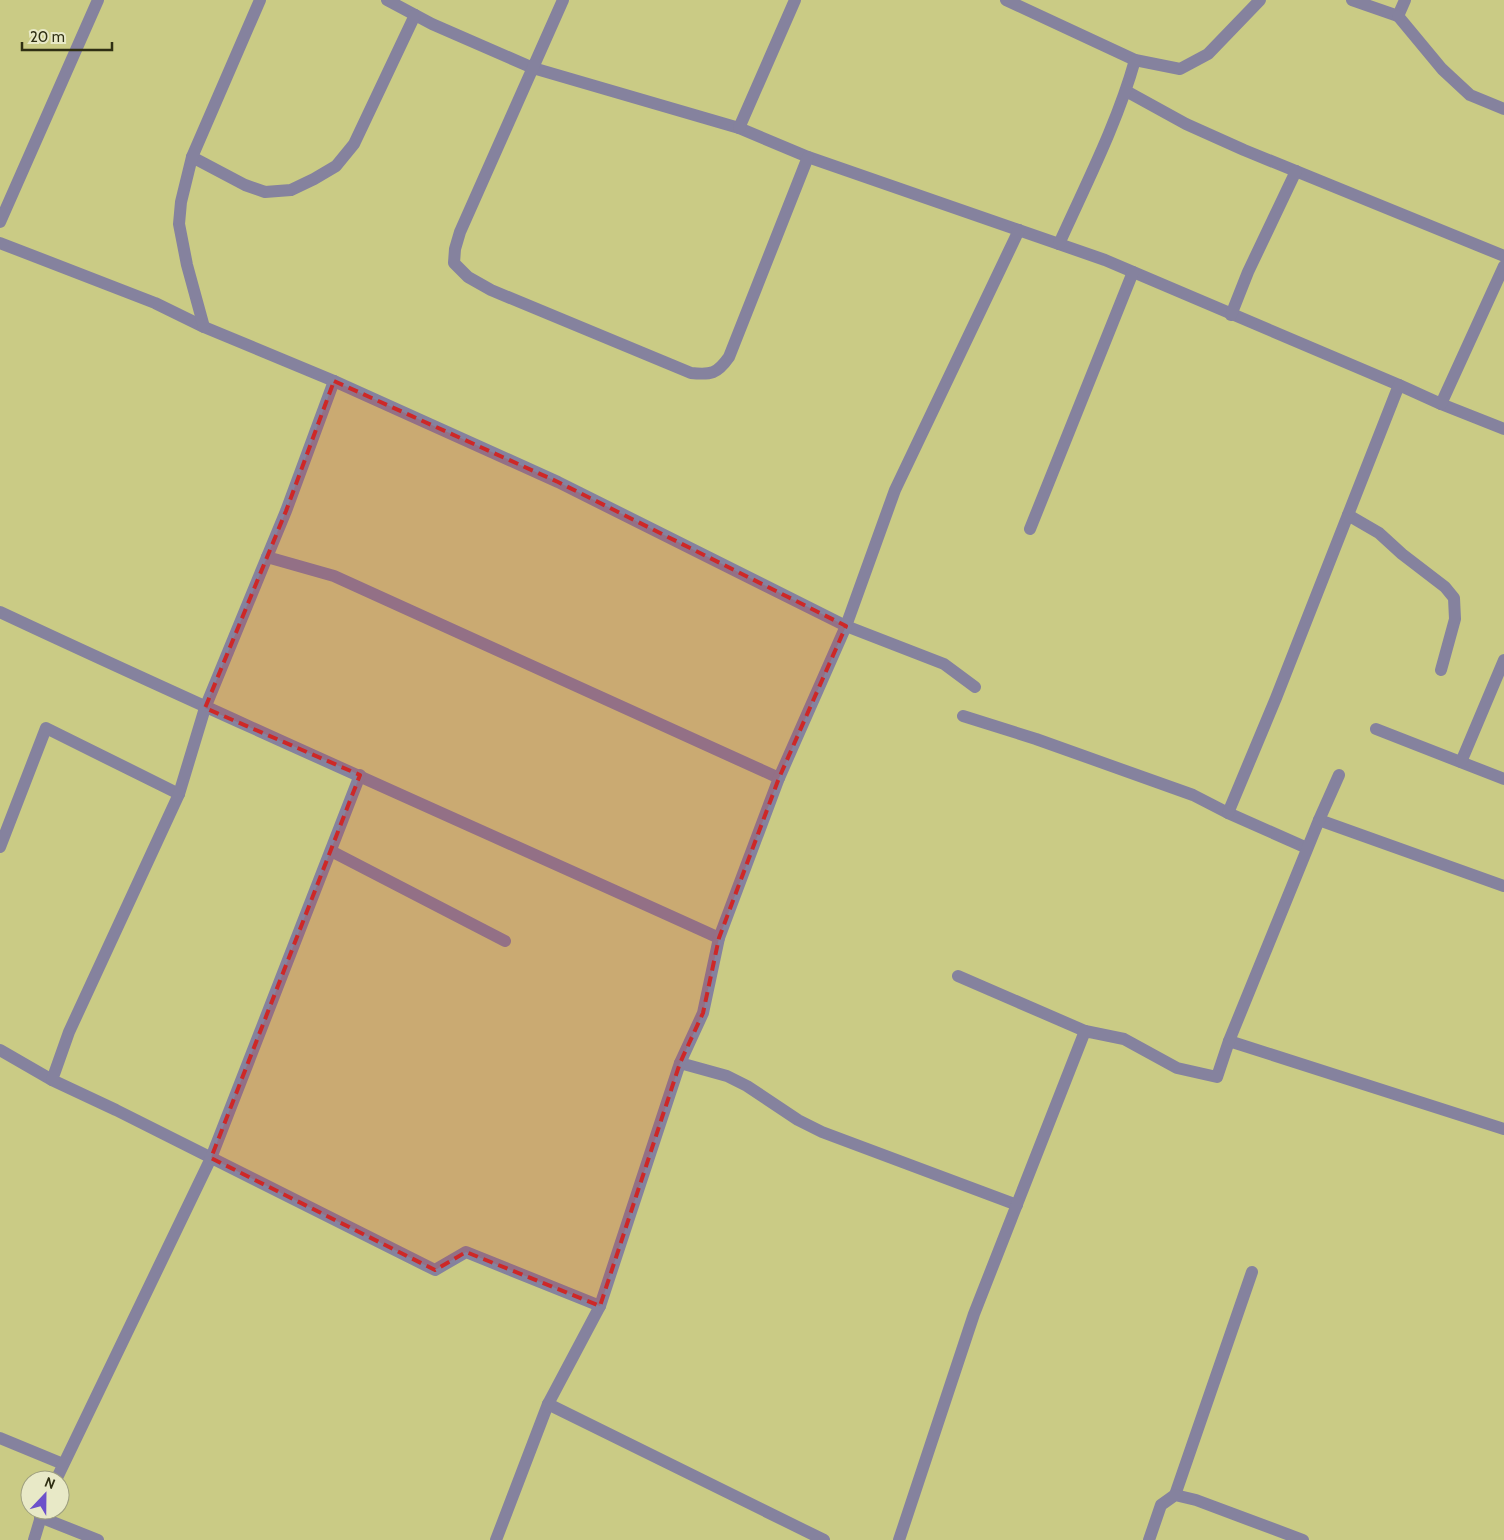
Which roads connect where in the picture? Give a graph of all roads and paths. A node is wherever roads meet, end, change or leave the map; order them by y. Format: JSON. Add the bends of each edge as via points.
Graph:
{"nodes":[{"id":1,"x":98,"y":0,"type":"edge"},
{"id":2,"x":260,"y":0,"type":"edge"},
{"id":3,"x":387,"y":0,"type":"edge"},
{"id":4,"x":563,"y":0,"type":"edge"},
{"id":5,"x":795,"y":0,"type":"edge"},
{"id":6,"x":1006,"y":0,"type":"edge"},
{"id":7,"x":1260,"y":0,"type":"edge"},
{"id":8,"x":1352,"y":0,"type":"edge"},
{"id":9,"x":1405,"y":0,"type":"edge"},
{"id":10,"x":415,"y":14,"type":"junction"},
{"id":11,"x":1398,"y":16,"type":"junction"},
{"id":12,"x":1135,"y":60,"type":"junction"},
{"id":13,"x":533,"y":68,"type":"junction"},
{"id":14,"x":1126,"y":92,"type":"junction"},
{"id":15,"x":1504,"y":109,"type":"edge"},
{"id":16,"x":739,"y":128,"type":"junction"},
{"id":17,"x":192,"y":157,"type":"junction"},
{"id":18,"x":808,"y":157,"type":"junction"},
{"id":19,"x":1296,"y":171,"type":"junction"},
{"id":20,"x":0,"y":222,"type":"edge"},
{"id":21,"x":1020,"y":230,"type":"junction"},
{"id":22,"x":0,"y":243,"type":"edge"},
{"id":23,"x":1059,"y":244,"type":"junction"},
{"id":24,"x":1504,"y":256,"type":"edge"},
{"id":25,"x":1504,"y":266,"type":"edge"},
{"id":26,"x":1133,"y":272,"type":"junction"},
{"id":27,"x":1231,"y":314,"type":"junction"},
{"id":28,"x":204,"y":327,"type":"junction"},
{"id":29,"x":334,"y":381,"type":"junction"},
{"id":30,"x":1399,"y":385,"type":"junction"},
{"id":31,"x":1441,"y":404,"type":"junction"},
{"id":32,"x":1504,"y":429,"type":"edge"},
{"id":33,"x":1348,"y":515,"type":"junction"},
{"id":34,"x":1030,"y":529,"type":"dead end"},
{"id":35,"x":267,"y":557,"type":"junction"},
{"id":36,"x":0,"y":612,"type":"edge"},
{"id":37,"x":846,"y":626,"type":"junction"},
{"id":38,"x":1504,"y":660,"type":"edge"},
{"id":39,"x":1441,"y":670,"type":"dead end"},
{"id":40,"x":975,"y":688,"type":"dead end"},
{"id":41,"x":205,"y":708,"type":"junction"},
{"id":42,"x":963,"y":716,"type":"dead end"},
{"id":43,"x":1376,"y":729,"type":"dead end"},
{"id":44,"x":1461,"y":762,"type":"junction"},
{"id":45,"x":360,"y":775,"type":"junction"},
{"id":46,"x":1339,"y":775,"type":"dead end"},
{"id":47,"x":779,"y":778,"type":"junction"},
{"id":48,"x":1504,"y":779,"type":"edge"},
{"id":49,"x":179,"y":794,"type":"junction"},
{"id":50,"x":1228,"y":813,"type":"junction"},
{"id":51,"x":1319,"y":820,"type":"junction"},
{"id":52,"x":0,"y":847,"type":"edge"},
{"id":53,"x":1307,"y":848,"type":"junction"},
{"id":54,"x":331,"y":851,"type":"junction"},
{"id":55,"x":1504,"y":886,"type":"edge"},
{"id":56,"x":719,"y":938,"type":"junction"},
{"id":57,"x":506,"y":941,"type":"dead end"},
{"id":58,"x":958,"y":976,"type":"dead end"},
{"id":59,"x":1086,"y":1030,"type":"junction"},
{"id":60,"x":1229,"y":1041,"type":"junction"},
{"id":61,"x":0,"y":1050,"type":"edge"},
{"id":62,"x":680,"y":1062,"type":"junction"},
{"id":63,"x":52,"y":1080,"type":"junction"},
{"id":64,"x":1504,"y":1129,"type":"edge"},
{"id":65,"x":211,"y":1158,"type":"junction"},
{"id":66,"x":1017,"y":1205,"type":"junction"},
{"id":67,"x":1252,"y":1272,"type":"dead end"},
{"id":68,"x":600,"y":1306,"type":"junction"},
{"id":69,"x":548,"y":1404,"type":"junction"},
{"id":70,"x":0,"y":1438,"type":"edge"},
{"id":71,"x":63,"y":1464,"type":"junction"},
{"id":72,"x":60,"y":1470,"type":"edge"},
{"id":73,"x":1175,"y":1494,"type":"junction"},
{"id":74,"x":39,"y":1520,"type":"edge"},
{"id":75,"x":54,"y":1520,"type":"edge"},
{"id":76,"x":34,"y":1540,"type":"edge"},
{"id":77,"x":98,"y":1540,"type":"edge"},
{"id":78,"x":496,"y":1540,"type":"edge"},
{"id":79,"x":824,"y":1540,"type":"edge"},
{"id":80,"x":899,"y":1540,"type":"edge"},
{"id":81,"x":1149,"y":1540,"type":"edge"},
{"id":82,"x":1303,"y":1540,"type":"edge"}],
"edges":[{"from":1,"to":20,"type":"street"},
{"from":2,"to":17,"type":"street"},
{"from":3,"to":10,"type":"street"},
{"from":4,"to":13,"type":"street"},
{"from":5,"to":16,"type":"street"},
{"from":6,"to":12,"type":"street"},
{"from":7,"to":12,"type":"street","via":[[1208,54],[1180,69]]},
{"from":8,"to":11,"type":"street"},
{"from":9,"to":11,"type":"street"},
{"from":10,"to":13,"type":"street"},
{"from":10,"to":17,"type":"street","via":[[354,144],[336,166],[291,190],[265,192],[244,185]]},
{"from":11,"to":15,"type":"street","via":[[1442,69],[1470,95]]},
{"from":12,"to":14,"type":"street"},
{"from":13,"to":16,"type":"street"},
{"from":13,"to":18,"type":"street","via":[[460,232],[454,249],[454,263],[468,277],[491,290],[691,373],[707,375],[720,369],[729,357]]},
{"from":14,"to":19,"type":"street","via":[[1186,124]]},
{"from":14,"to":23,"type":"street"},
{"from":16,"to":18,"type":"street"},
{"from":17,"to":28,"type":"street","via":[[181,202],[180,224]]},
{"from":18,"to":21,"type":"street"},
{"from":19,"to":24,"type":"street"},
{"from":19,"to":27,"type":"street"},
{"from":21,"to":23,"type":"street"},
{"from":21,"to":37,"type":"street","via":[[895,490]]},
{"from":22,"to":28,"type":"street","via":[[155,303]]},
{"from":23,"to":26,"type":"street"},
{"from":25,"to":31,"type":"street"},
{"from":26,"to":27,"type":"street"},
{"from":26,"to":34,"type":"street"},
{"from":27,"to":30,"type":"street"},
{"from":28,"to":29,"type":"street"},
{"from":29,"to":35,"type":"street"},
{"from":29,"to":37,"type":"street","via":[[558,482]]},
{"from":30,"to":31,"type":"street"},
{"from":30,"to":33,"type":"street"},
{"from":31,"to":32,"type":"street"},
{"from":33,"to":39,"type":"street","via":[[1379,533],[1454,598],[1455,618]]},
{"from":33,"to":50,"type":"street"},
{"from":35,"to":41,"type":"street"},
{"from":35,"to":47,"type":"street","via":[[334,576]]},
{"from":36,"to":41,"type":"street"},
{"from":37,"to":40,"type":"street","via":[[944,664]]},
{"from":37,"to":47,"type":"street"},
{"from":38,"to":44,"type":"street"},
{"from":41,"to":45,"type":"street"},
{"from":41,"to":49,"type":"street"},
{"from":42,"to":50,"type":"street","via":[[1193,795]]},
{"from":43,"to":44,"type":"street"},
{"from":44,"to":48,"type":"street"},
{"from":45,"to":54,"type":"street"},
{"from":45,"to":56,"type":"street"},
{"from":46,"to":51,"type":"street"},
{"from":47,"to":56,"type":"street"},
{"from":49,"to":52,"type":"street","via":[[46,728]]},
{"from":49,"to":63,"type":"street","via":[[69,1032]]},
{"from":50,"to":53,"type":"street"},
{"from":51,"to":53,"type":"street"},
{"from":51,"to":55,"type":"street"},
{"from":53,"to":60,"type":"street"},
{"from":54,"to":57,"type":"street"},
{"from":54,"to":65,"type":"street"},
{"from":56,"to":62,"type":"street","via":[[703,1013]]},
{"from":58,"to":59,"type":"street"},
{"from":59,"to":60,"type":"street","via":[[1124,1039],[1177,1068],[1217,1077]]},
{"from":59,"to":66,"type":"street"},
{"from":60,"to":64,"type":"street"},
{"from":61,"to":63,"type":"street"},
{"from":62,"to":66,"type":"street","via":[[727,1076],[822,1132]]},
{"from":62,"to":68,"type":"street"},
{"from":63,"to":65,"type":"street"},
{"from":65,"to":68,"type":"street","via":[[435,1270],[466,1252]]},
{"from":65,"to":71,"type":"street"},
{"from":66,"to":80,"type":"street","via":[[974,1314]]},
{"from":67,"to":73,"type":"street"},
{"from":68,"to":69,"type":"street"},
{"from":69,"to":78,"type":"street"},
{"from":69,"to":79,"type":"street"},
{"from":70,"to":71,"type":"street"},
{"from":71,"to":72,"type":"street"},
{"from":73,"to":81,"type":"street","via":[[1161,1505]]},
{"from":73,"to":82,"type":"street"},
{"from":74,"to":76,"type":"street"},
{"from":75,"to":77,"type":"street"}]}
